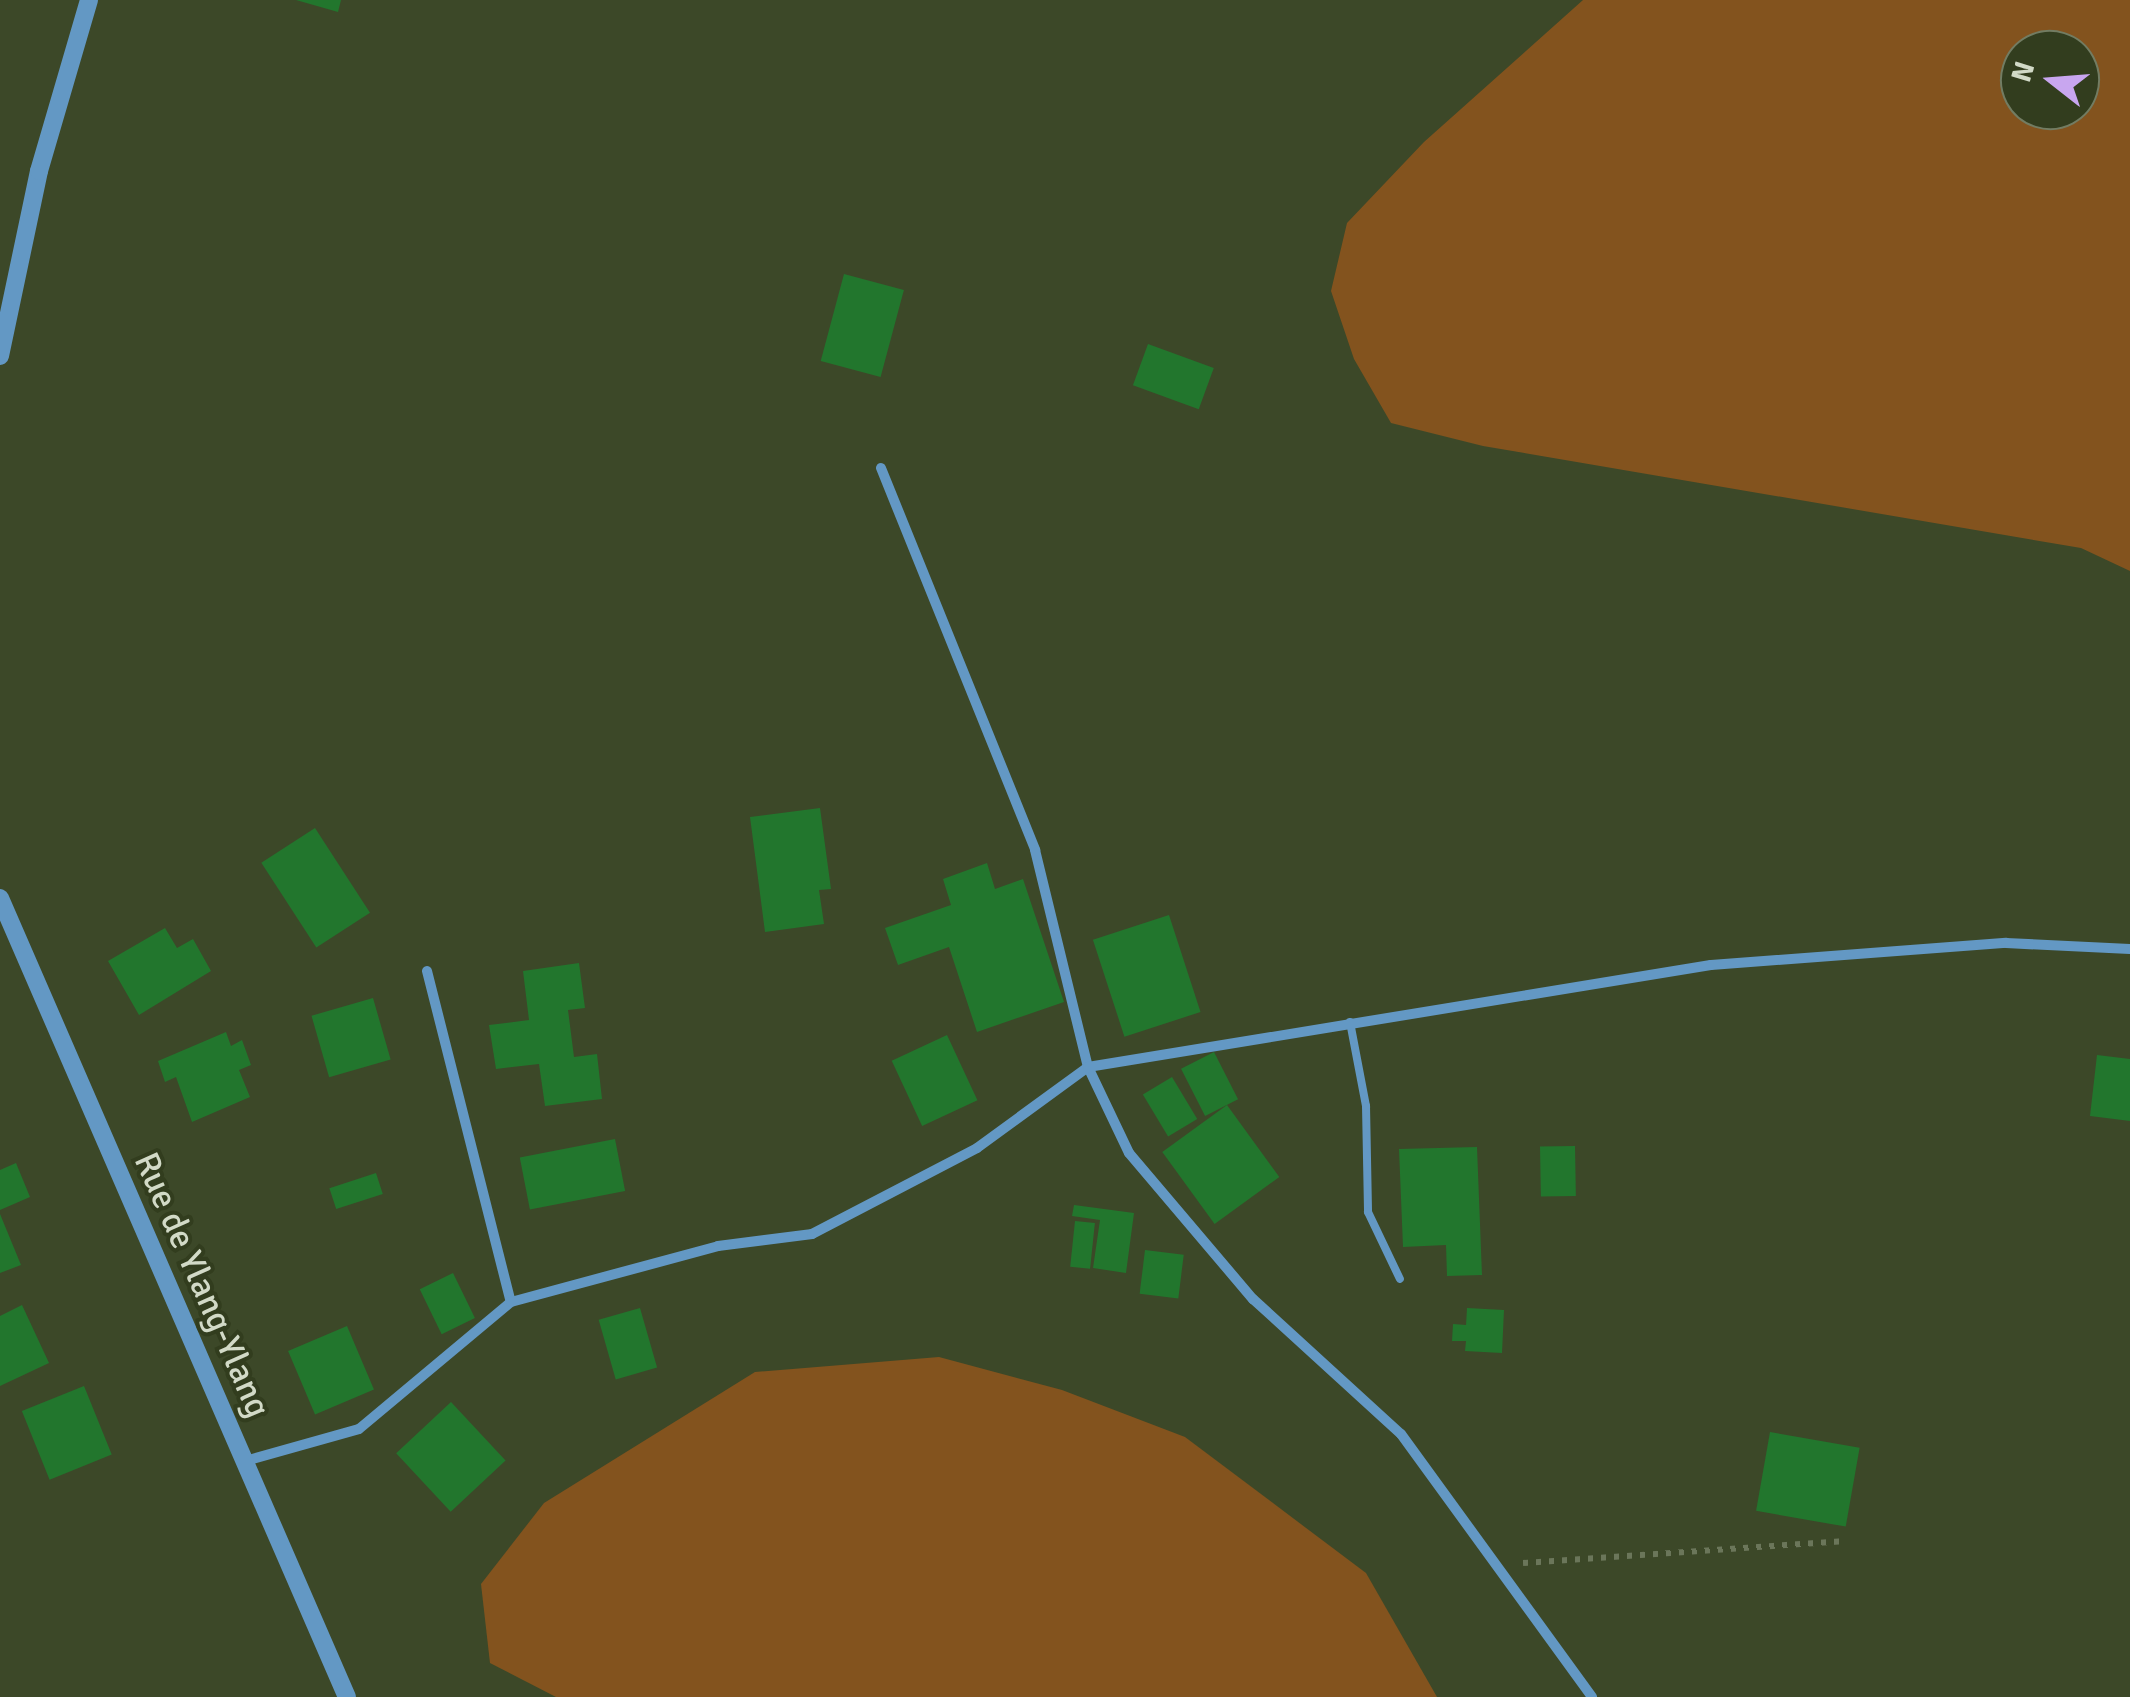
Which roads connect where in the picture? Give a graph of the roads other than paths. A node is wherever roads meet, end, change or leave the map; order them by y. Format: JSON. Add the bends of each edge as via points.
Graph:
{"nodes":[{"id":1,"x":89,"y":0,"type":"edge"},
{"id":2,"x":0,"y":356,"type":"edge"},
{"id":3,"x":881,"y":468,"type":"dead end"},
{"id":4,"x":0,"y":898,"type":"edge"},
{"id":5,"x":2130,"y":949,"type":"edge"},
{"id":6,"x":427,"y":972,"type":"dead end"},
{"id":7,"x":1350,"y":1020,"type":"junction"},
{"id":8,"x":1088,"y":1067,"type":"junction"},
{"id":9,"x":1400,"y":1279,"type":"dead end"},
{"id":10,"x":511,"y":1302,"type":"junction"},
{"id":11,"x":245,"y":1460,"type":"junction"},
{"id":12,"x":347,"y":1697,"type":"edge"},
{"id":13,"x":1592,"y":1697,"type":"edge"}],
"edges":[{"from":1,"to":2,"type":"street","via":[[39,171]]},
{"from":3,"to":8,"type":"street","via":[[1035,850]]},
{"from":4,"to":11,"type":"street","name":"Rue de Ylang-Ylang"},
{"from":5,"to":7,"type":"street","via":[[2006,943],[1871,948],[1711,964]]},
{"from":6,"to":10,"type":"street"},
{"from":7,"to":8,"type":"street"},
{"from":7,"to":9,"type":"lane","via":[[1366,1106],[1368,1212]]},
{"from":8,"to":10,"type":"street","via":[[976,1148],[812,1234],[718,1246]]},
{"from":8,"to":13,"type":"street","via":[[1129,1153],[1253,1299],[1401,1434]]},
{"from":10,"to":11,"type":"street","via":[[360,1429]]},
{"from":11,"to":12,"type":"street","name":"Rue de Ylang-Ylang"}]}
